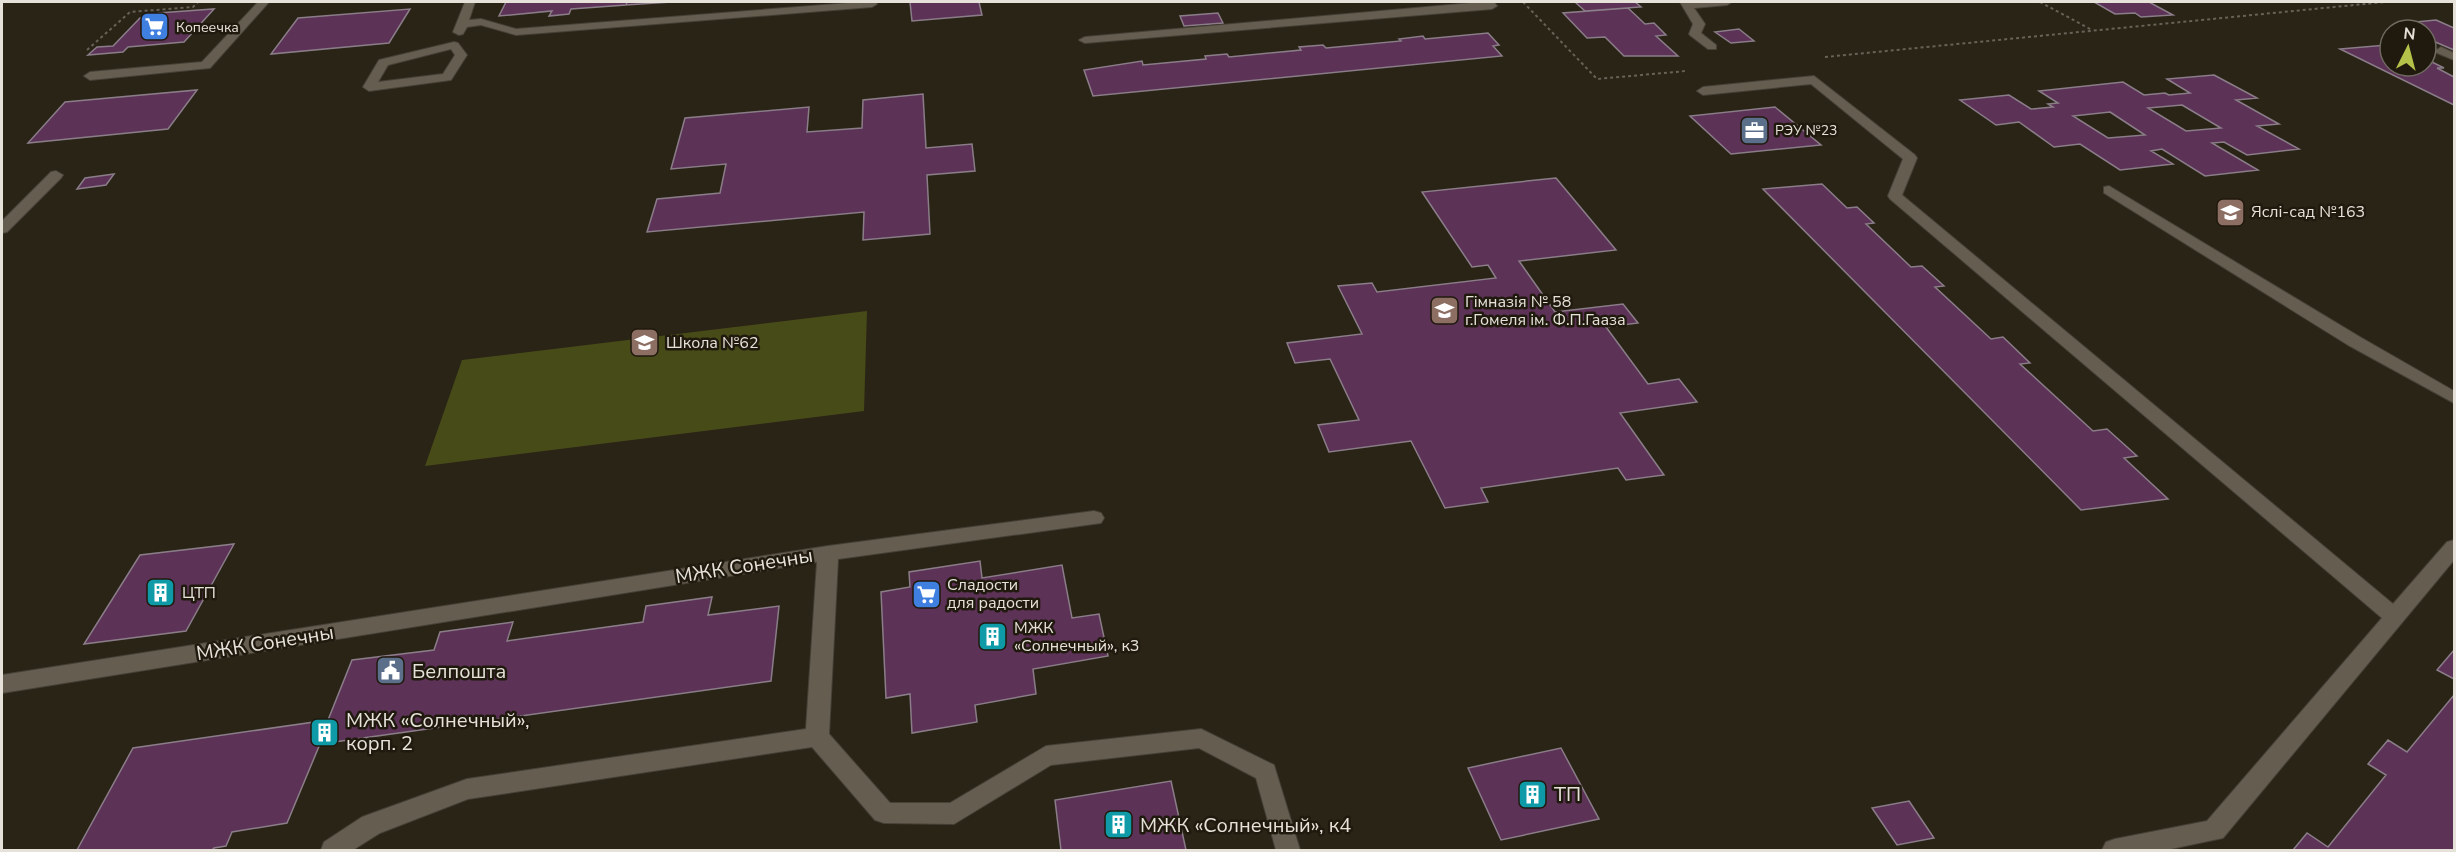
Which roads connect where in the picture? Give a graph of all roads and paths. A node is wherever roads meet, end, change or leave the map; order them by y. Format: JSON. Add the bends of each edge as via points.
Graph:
{"nodes":[{"id":1,"x":198,"y":2,"type":"edge"},
{"id":2,"x":264,"y":2,"type":"edge"},
{"id":3,"x":470,"y":2,"type":"edge"},
{"id":4,"x":1488,"y":2,"type":"edge"},
{"id":5,"x":1522,"y":2,"type":"edge"},
{"id":6,"x":1727,"y":2,"type":"edge"},
{"id":7,"x":2040,"y":2,"type":"edge"},
{"id":8,"x":2385,"y":2,"type":"edge"},
{"id":9,"x":1687,"y":3,"type":"edge"},
{"id":10,"x":872,"y":4,"type":"dead end"},
{"id":11,"x":461,"y":24,"type":"junction"},
{"id":12,"x":2093,"y":30,"type":"junction"},
{"id":13,"x":1085,"y":40,"type":"dead end"},
{"id":14,"x":454,"y":45,"type":"junction"},
{"id":15,"x":1712,"y":47,"type":"dead end"},
{"id":16,"x":2441,"y":51,"type":"dead end"},
{"id":17,"x":1822,"y":57,"type":"dead end"},
{"id":18,"x":2454,"y":57,"type":"edge"},
{"id":19,"x":1692,"y":70,"type":"dead end"},
{"id":20,"x":90,"y":76,"type":"joint"},
{"id":21,"x":1703,"y":91,"type":"dead end"},
{"id":22,"x":56,"y":175,"type":"dead end"},
{"id":23,"x":2109,"y":190,"type":"dead end"},
{"id":24,"x":2,"y":229,"type":"edge"},
{"id":25,"x":2454,"y":398,"type":"edge"},
{"id":26,"x":1094,"y":518,"type":"dead end"},
{"id":27,"x":2454,"y":548,"type":"edge"},
{"id":28,"x":828,"y":553,"type":"junction"},
{"id":29,"x":2396,"y":618,"type":"junction"},
{"id":30,"x":2,"y":684,"type":"edge"},
{"id":31,"x":817,"y":737,"type":"junction"},
{"id":32,"x":333,"y":850,"type":"edge"},
{"id":33,"x":1288,"y":850,"type":"edge"},
{"id":34,"x":2115,"y":850,"type":"edge"}],
"edges":[{"from":1,"to":20,"type":"path","via":[[193,7],[130,12],[79,57],[84,64],[73,77]]},
{"from":2,"to":20,"type":"lane","via":[[206,65]]},
{"from":3,"to":11,"type":"lane"},
{"from":4,"to":13,"type":"lane","via":[[1492,6]]},
{"from":5,"to":19,"type":"path","via":[[1597,79]]},
{"from":6,"to":9,"type":"lane"},
{"from":7,"to":12,"type":"path"},
{"from":8,"to":12,"type":"path"},
{"from":9,"to":15,"type":"lane","via":[[1699,24],[1695,34]]},
{"from":10,"to":11,"type":"lane","via":[[516,32],[480,22]]},
{"from":11,"to":14,"type":"lane"},
{"from":12,"to":17,"type":"path"},
{"from":14,"to":14,"type":"lane","via":[[461,55],[447,77],[369,87],[383,63]]},
{"from":16,"to":18,"type":"lane"},
{"from":21,"to":29,"type":"lane","via":[[1814,80],[1910,158],[1895,196]]},
{"from":22,"to":24,"type":"lane"},
{"from":23,"to":25,"type":"lane"},
{"from":26,"to":28,"type":"lane"},
{"from":27,"to":29,"type":"lane"},
{"from":28,"to":30,"type":"lane","name":"МЖК Сонечны"},
{"from":28,"to":31,"type":"lane","name":"МЖК Сонечны"},
{"from":29,"to":34,"type":"lane","via":[[2214,830]]},
{"from":31,"to":32,"type":"lane","via":[[467,789],[371,825]]},
{"from":31,"to":33,"type":"lane","via":[[884,813],[954,814],[1046,756],[1202,738],[1266,772]]}]}
